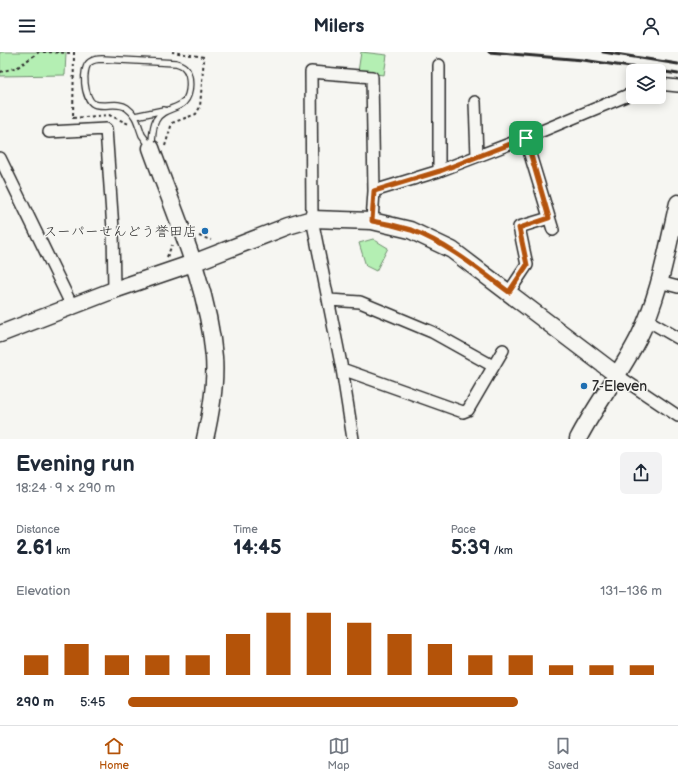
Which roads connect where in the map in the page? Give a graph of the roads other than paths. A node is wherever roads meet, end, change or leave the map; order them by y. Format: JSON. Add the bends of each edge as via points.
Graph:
{"nodes":[{"id":1,"x":439,"y":65,"type":"dead end"},
{"id":2,"x":666,"y":85,"type":"edge"},
{"id":3,"x":678,"y":86,"type":"edge"},
{"id":4,"x":626,"y":96,"type":"edge"},
{"id":5,"x":475,"y":102,"type":"dead end"},
{"id":6,"x":166,"y":110,"type":"junction"},
{"id":7,"x":135,"y":116,"type":"junction"},
{"id":8,"x":49,"y":132,"type":"dead end"},
{"id":9,"x":526,"y":138,"type":"junction"},
{"id":10,"x":158,"y":148,"type":"junction"},
{"id":11,"x":477,"y":156,"type":"junction"},
{"id":12,"x":1,"y":163,"type":"edge"},
{"id":13,"x":440,"y":171,"type":"junction"},
{"id":14,"x":374,"y":191,"type":"junction"},
{"id":15,"x":678,"y":203,"type":"edge"},
{"id":16,"x":549,"y":218,"type":"junction"},
{"id":17,"x":312,"y":220,"type":"junction"},
{"id":18,"x":372,"y":221,"type":"junction"},
{"id":19,"x":553,"y":230,"type":"dead end"},
{"id":20,"x":193,"y":263,"type":"junction"},
{"id":21,"x":659,"y":282,"type":"junction"},
{"id":22,"x":678,"y":287,"type":"edge"},
{"id":23,"x":114,"y":290,"type":"junction"},
{"id":24,"x":509,"y":292,"type":"junction"},
{"id":25,"x":329,"y":300,"type":"junction"},
{"id":26,"x":72,"y":306,"type":"junction"},
{"id":27,"x":646,"y":320,"type":"junction"},
{"id":28,"x":0,"y":334,"type":"edge"},
{"id":29,"x":678,"y":338,"type":"edge"},
{"id":30,"x":503,"y":350,"type":"dead end"},
{"id":31,"x":493,"y":366,"type":"junction"},
{"id":32,"x":342,"y":369,"type":"junction"},
{"id":33,"x":617,"y":375,"type":"junction"},
{"id":34,"x":678,"y":416,"type":"edge"},
{"id":35,"x":205,"y":439,"type":"edge"},
{"id":36,"x":353,"y":439,"type":"edge"},
{"id":37,"x":578,"y":439,"type":"edge"}],
"edges":[{"from":1,"to":13,"type":"street"},
{"from":2,"to":3,"type":"street"},
{"from":4,"to":9,"type":"street"},
{"from":5,"to":11,"type":"street"},
{"from":6,"to":7,"type":"lane"},
{"from":6,"to":7,"type":"lane","via":[[182,103],[188,97],[189,78],[185,67],[176,63],[117,59],[90,62],[86,70],[85,91],[91,102],[124,106]]},
{"from":6,"to":10,"type":"lane","via":[[156,120]]},
{"from":7,"to":10,"type":"lane","via":[[143,136]]},
{"from":8,"to":23,"type":"street","via":[[106,129],[113,229]]},
{"from":9,"to":11,"type":"street"},
{"from":9,"to":16,"type":"street"},
{"from":10,"to":20,"type":"street"},
{"from":11,"to":13,"type":"street"},
{"from":12,"to":26,"type":"street"},
{"from":13,"to":14,"type":"street"},
{"from":14,"to":17,"type":"street","via":[[372,77],[311,72]]},
{"from":14,"to":18,"type":"street"},
{"from":15,"to":21,"type":"street"},
{"from":16,"to":19,"type":"street"},
{"from":16,"to":24,"type":"street","via":[[519,228],[527,265]]},
{"from":17,"to":18,"type":"street"},
{"from":17,"to":20,"type":"street","via":[[288,226]]},
{"from":17,"to":25,"type":"street"},
{"from":18,"to":24,"type":"street","via":[[410,230],[430,238],[452,250]]},
{"from":20,"to":23,"type":"street"},
{"from":20,"to":35,"type":"street","via":[[204,296],[214,358],[213,393]]},
{"from":21,"to":22,"type":"street"},
{"from":21,"to":27,"type":"street","via":[[654,303]]},
{"from":23,"to":26,"type":"street"},
{"from":24,"to":33,"type":"street"},
{"from":25,"to":31,"type":"street","via":[[360,302],[432,332]]},
{"from":25,"to":32,"type":"street"},
{"from":26,"to":28,"type":"street"},
{"from":27,"to":29,"type":"street"},
{"from":27,"to":33,"type":"street"},
{"from":30,"to":31,"type":"street"},
{"from":31,"to":32,"type":"street","via":[[468,410],[463,412]]},
{"from":32,"to":36,"type":"street"},
{"from":33,"to":34,"type":"street"},
{"from":33,"to":37,"type":"street","via":[[589,417]]}]}
